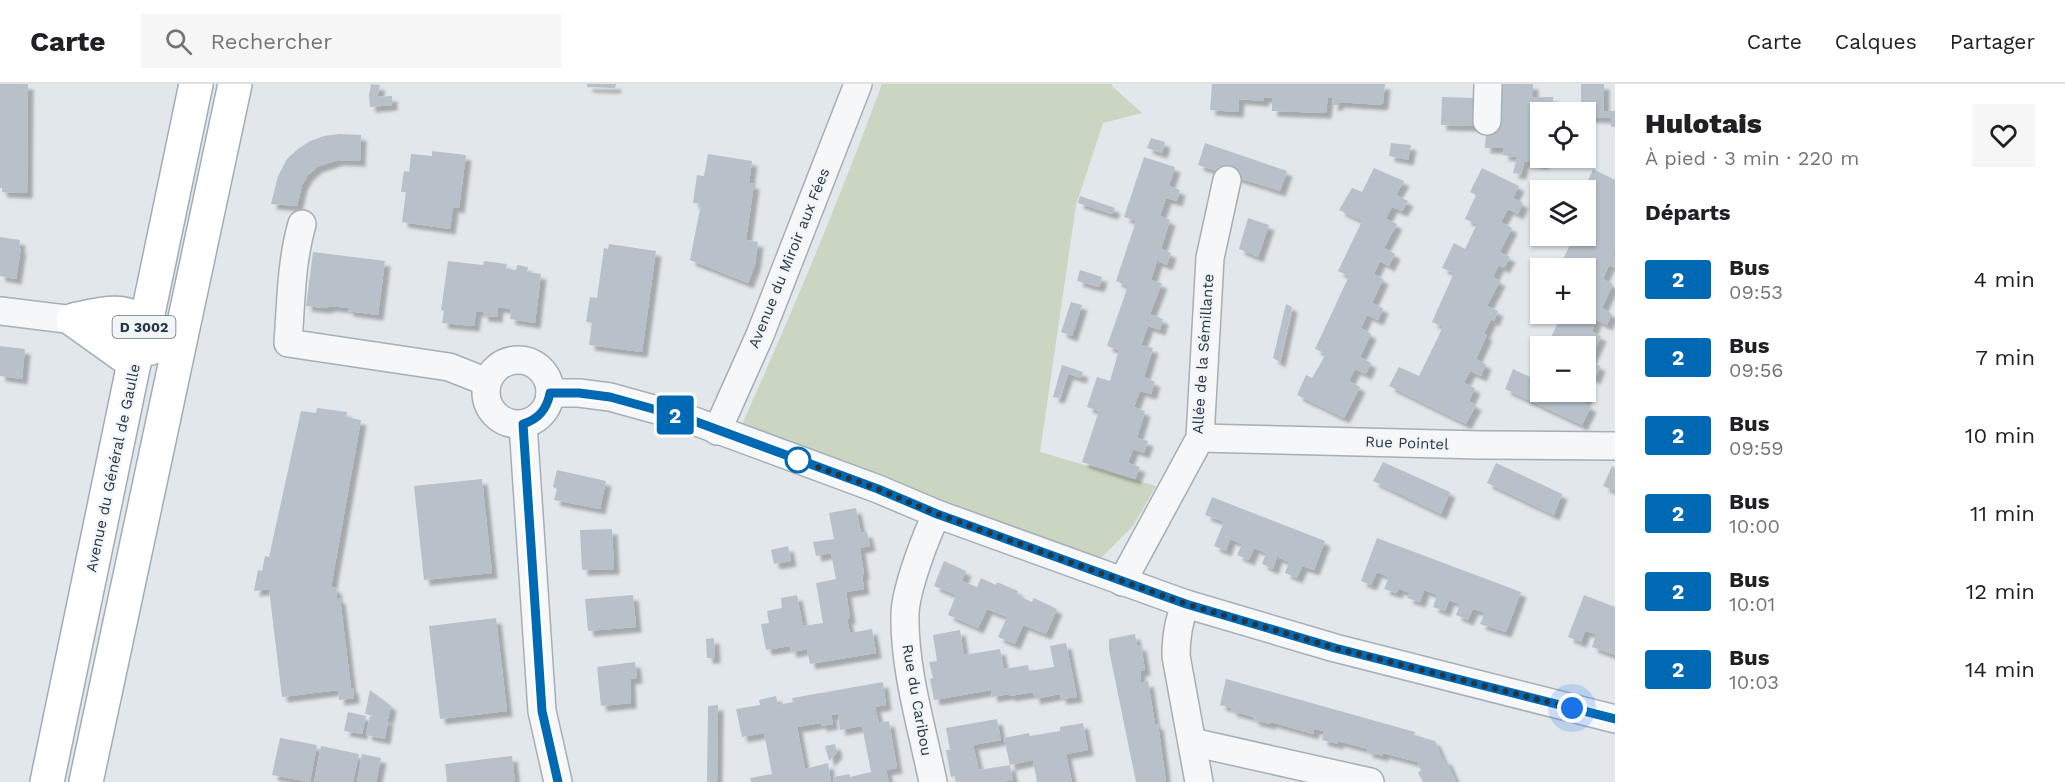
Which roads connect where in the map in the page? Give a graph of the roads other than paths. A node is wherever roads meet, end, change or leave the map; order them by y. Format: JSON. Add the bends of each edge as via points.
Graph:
{"nodes":[{"id":1,"x":196,"y":84,"type":"edge"},
{"id":2,"x":235,"y":84,"type":"edge"},
{"id":3,"x":858,"y":84,"type":"edge"},
{"id":4,"x":1488,"y":84,"type":"edge"},
{"id":5,"x":1487,"y":121,"type":"dead end"},
{"id":6,"x":1227,"y":180,"type":"dead end"},
{"id":7,"x":302,"y":224,"type":"dead end"},
{"id":8,"x":0,"y":311,"type":"edge"},
{"id":9,"x":74,"y":320,"type":"junction"},
{"id":10,"x":145,"y":328,"type":"junction"},
{"id":11,"x":134,"y":363,"type":"junction"},
{"id":12,"x":487,"y":382,"type":"junction"},
{"id":13,"x":550,"y":393,"type":"junction"},
{"id":14,"x":168,"y":398,"type":"junction"},
{"id":15,"x":523,"y":424,"type":"junction"},
{"id":16,"x":717,"y":431,"type":"junction"},
{"id":17,"x":1200,"y":438,"type":"junction"},
{"id":18,"x":1615,"y":446,"type":"edge"},
{"id":19,"x":937,"y":514,"type":"junction"},
{"id":20,"x":1122,"y":582,"type":"junction"},
{"id":21,"x":1186,"y":604,"type":"junction"},
{"id":22,"x":1615,"y":719,"type":"edge"},
{"id":23,"x":1192,"y":741,"type":"junction"},
{"id":24,"x":46,"y":782,"type":"edge"},
{"id":25,"x":86,"y":782,"type":"edge"},
{"id":26,"x":558,"y":782,"type":"edge"},
{"id":27,"x":933,"y":782,"type":"edge"},
{"id":28,"x":1199,"y":782,"type":"edge"},
{"id":29,"x":1370,"y":782,"type":"edge"}],
"edges":[{"from":1,"to":10,"type":"main road","name":"Avenue du Général de Gaulle"},
{"from":2,"to":14,"type":"main road"},
{"from":3,"to":16,"type":"street","name":"Avenue du Miroir aux Fées","via":[[764,324]]},
{"from":4,"to":5,"type":"street"},
{"from":6,"to":17,"type":"street","name":"Allée de la Sémillante","via":[[1210,258]]},
{"from":7,"to":12,"type":"street","via":[[293,273],[288,343],[449,367]]},
{"from":8,"to":9,"type":"street","number":"D 3002"},
{"from":9,"to":10,"type":"main road","number":"D 3002","via":[[112,312],[130,316]]},
{"from":9,"to":11,"type":"main road","number":"D 3002"},
{"from":10,"to":11,"type":"main road","name":"Avenue du Général de Gaulle"},
{"from":10,"to":14,"type":"main road","number":"D 3002"},
{"from":11,"to":24,"type":"main road","name":"Avenue du Général de Gaulle"},
{"from":12,"to":13,"type":"street","via":[[499,366],[528,362],[544,374]]},
{"from":12,"to":15,"type":"street","via":[[485,393],[493,413],[512,424]]},
{"from":13,"to":15,"type":"street","via":[[539,417]]},
{"from":13,"to":16,"type":"street","via":[[610,397],[686,418]]},
{"from":14,"to":25,"type":"main road"},
{"from":15,"to":26,"type":"street","via":[[542,711]]},
{"from":16,"to":19,"type":"street"},
{"from":17,"to":18,"type":"street","name":"Rue Pointel"},
{"from":17,"to":20,"type":"street","name":"Allée de la Sémillante"},
{"from":19,"to":20,"type":"street"},
{"from":19,"to":27,"type":"street","name":"Rue du Caribou","via":[[905,612],[908,661]]},
{"from":20,"to":21,"type":"street"},
{"from":21,"to":22,"type":"street","via":[[1335,648]]},
{"from":21,"to":23,"type":"street","via":[[1180,617],[1176,656]]},
{"from":23,"to":28,"type":"street"},
{"from":23,"to":29,"type":"street"}]}
